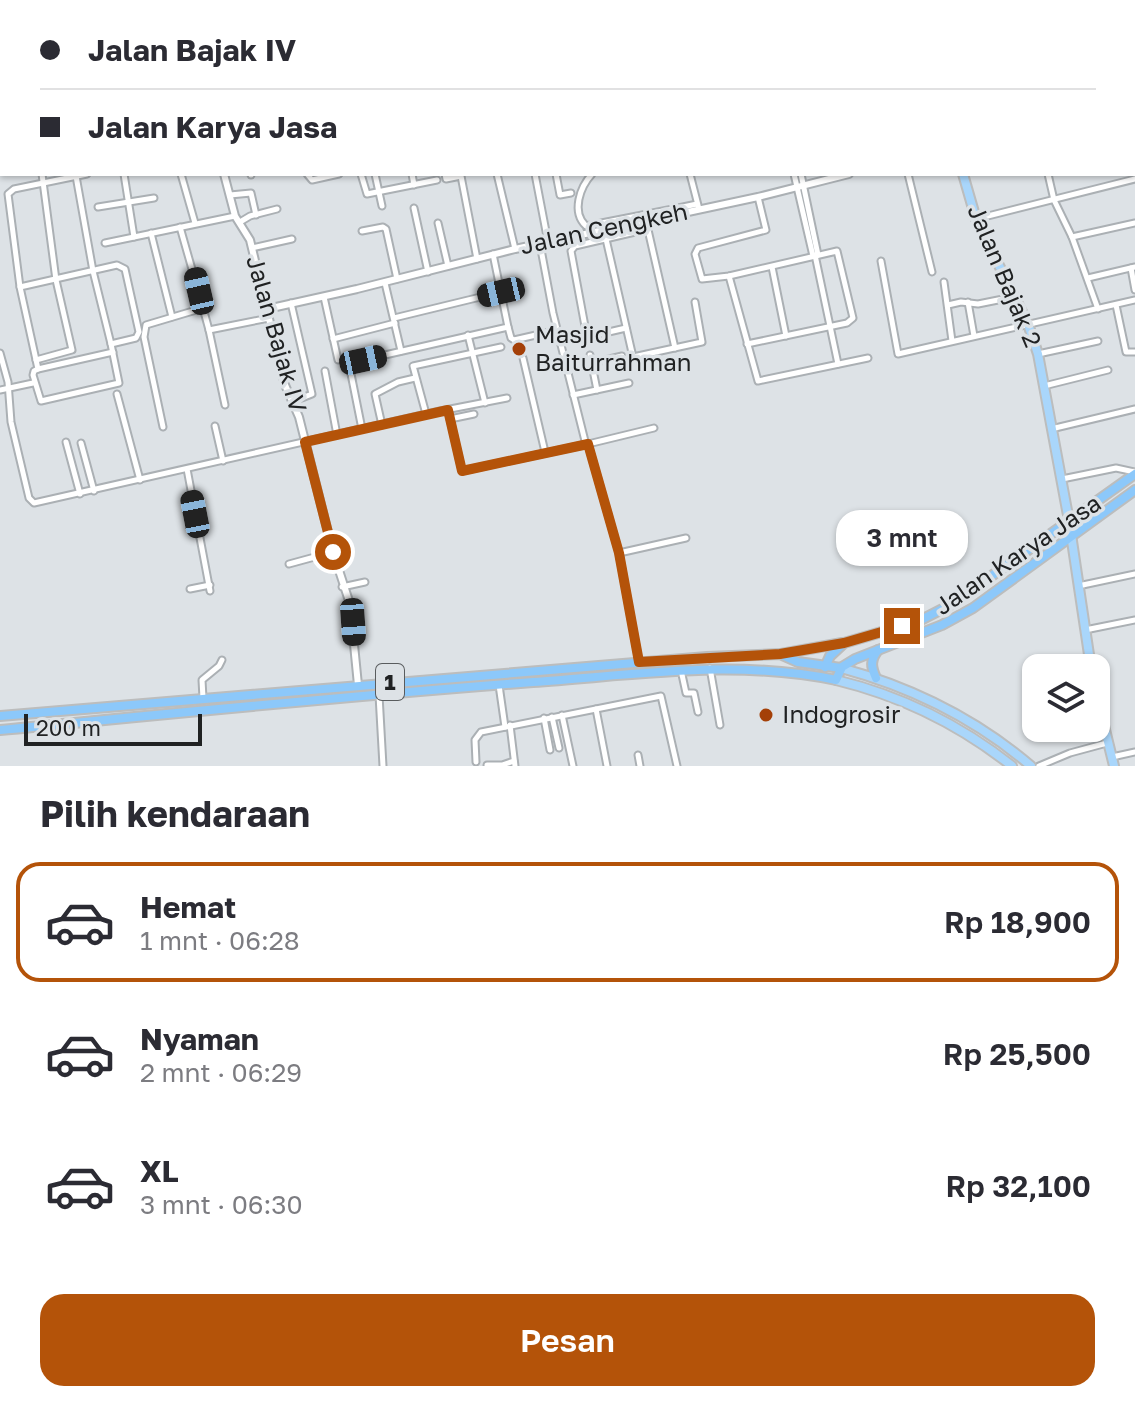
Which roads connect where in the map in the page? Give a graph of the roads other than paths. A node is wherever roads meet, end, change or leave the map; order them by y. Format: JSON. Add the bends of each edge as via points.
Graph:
{"nodes":[{"id":1,"x":42,"y":176,"type":"edge"},
{"id":2,"x":76,"y":176,"type":"joint"},
{"id":3,"x":124,"y":176,"type":"edge"},
{"id":4,"x":182,"y":176,"type":"edge"},
{"id":5,"x":225,"y":176,"type":"edge"},
{"id":6,"x":309,"y":176,"type":"edge"},
{"id":7,"x":330,"y":176,"type":"edge"},
{"id":8,"x":362,"y":176,"type":"edge"},
{"id":9,"x":375,"y":176,"type":"edge"},
{"id":10,"x":412,"y":176,"type":"edge"},
{"id":11,"x":446,"y":176,"type":"edge"},
{"id":12,"x":497,"y":176,"type":"edge"},
{"id":13,"x":535,"y":176,"type":"edge"},
{"id":14,"x":556,"y":176,"type":"edge"},
{"id":15,"x":590,"y":176,"type":"edge"},
{"id":16,"x":690,"y":176,"type":"edge"},
{"id":17,"x":797,"y":176,"type":"edge"},
{"id":18,"x":841,"y":176,"type":"edge"},
{"id":19,"x":908,"y":176,"type":"edge"},
{"id":20,"x":964,"y":176,"type":"edge"},
{"id":21,"x":1048,"y":176,"type":"edge"},
{"id":22,"x":1135,"y":176,"type":"edge"},
{"id":23,"x":437,"y":180,"type":"dead end"},
{"id":24,"x":43,"y":182,"type":"junction"},
{"id":25,"x":414,"y":185,"type":"junction"},
{"id":26,"x":800,"y":187,"type":"junction"},
{"id":27,"x":379,"y":192,"type":"junction"},
{"id":28,"x":571,"y":193,"type":"dead end"},
{"id":29,"x":230,"y":195,"type":"junction"},
{"id":30,"x":758,"y":197,"type":"junction"},
{"id":31,"x":154,"y":198,"type":"dead end"},
{"id":32,"x":1054,"y":200,"type":"junction"},
{"id":33,"x":129,"y":202,"type":"junction"},
{"id":34,"x":382,"y":206,"type":"dead end"},
{"id":35,"x":98,"y":207,"type":"dead end"},
{"id":36,"x":698,"y":207,"type":"junction"},
{"id":37,"x":414,"y":208,"type":"dead end"},
{"id":38,"x":277,"y":209,"type":"dead end"},
{"id":39,"x":678,"y":211,"type":"junction"},
{"id":40,"x":256,"y":215,"type":"junction"},
{"id":41,"x":238,"y":219,"type":"junction"},
{"id":42,"x":976,"y":219,"type":"junction"},
{"id":43,"x":195,"y":223,"type":"junction"},
{"id":44,"x":438,"y":223,"type":"dead end"},
{"id":45,"x":1135,"y":223,"type":"edge"},
{"id":46,"x":647,"y":225,"type":"junction"},
{"id":47,"x":180,"y":227,"type":"junction"},
{"id":48,"x":362,"y":231,"type":"dead end"},
{"id":49,"x":151,"y":233,"type":"junction"},
{"id":50,"x":134,"y":237,"type":"junction"},
{"id":51,"x":1072,"y":237,"type":"junction"},
{"id":52,"x":292,"y":239,"type":"dead end"},
{"id":53,"x":606,"y":239,"type":"junction"},
{"id":54,"x":548,"y":242,"type":"junction"},
{"id":55,"x":105,"y":243,"type":"dead end"},
{"id":56,"x":540,"y":244,"type":"junction"},
{"id":57,"x":252,"y":248,"type":"junction"},
{"id":58,"x":515,"y":249,"type":"junction"},
{"id":59,"x":493,"y":254,"type":"junction"},
{"id":60,"x":816,"y":255,"type":"junction"},
{"id":61,"x":477,"y":259,"type":"junction"},
{"id":62,"x":881,"y":261,"type":"dead end"},
{"id":63,"x":771,"y":266,"type":"junction"},
{"id":64,"x":448,"y":267,"type":"junction"},
{"id":65,"x":1133,"y":268,"type":"edge"},
{"id":66,"x":93,"y":271,"type":"junction"},
{"id":67,"x":428,"y":272,"type":"junction"},
{"id":68,"x":932,"y":272,"type":"dead end"},
{"id":69,"x":729,"y":276,"type":"junction"},
{"id":70,"x":1088,"y":278,"type":"junction"},
{"id":71,"x":397,"y":279,"type":"junction"},
{"id":72,"x":56,"y":280,"type":"junction"},
{"id":73,"x":944,"y":282,"type":"dead end"},
{"id":74,"x":385,"y":283,"type":"junction"},
{"id":75,"x":20,"y":287,"type":"junction"},
{"id":76,"x":1135,"y":290,"type":"edge"},
{"id":77,"x":501,"y":292,"type":"junction"},
{"id":78,"x":324,"y":297,"type":"junction"},
{"id":79,"x":1015,"y":297,"type":"junction"},
{"id":80,"x":1135,"y":300,"type":"edge"},
{"id":81,"x":695,"y":302,"type":"dead end"},
{"id":82,"x":968,"y":302,"type":"junction"},
{"id":83,"x":291,"y":303,"type":"junction"},
{"id":84,"x":948,"y":305,"type":"junction"},
{"id":85,"x":1116,"y":305,"type":"junction"},
{"id":86,"x":203,"y":308,"type":"junction"},
{"id":87,"x":267,"y":309,"type":"junction"},
{"id":88,"x":1098,"y":309,"type":"junction"},
{"id":89,"x":172,"y":317,"type":"junction"},
{"id":90,"x":269,"y":318,"type":"junction"},
{"id":91,"x":395,"y":321,"type":"junction"},
{"id":92,"x":1028,"y":324,"type":"junction"},
{"id":93,"x":508,"y":327,"type":"junction"},
{"id":94,"x":829,"y":327,"type":"junction"},
{"id":95,"x":626,"y":328,"type":"junction"},
{"id":96,"x":209,"y":330,"type":"junction"},
{"id":97,"x":558,"y":330,"type":"junction"},
{"id":98,"x":468,"y":335,"type":"junction"},
{"id":99,"x":786,"y":336,"type":"junction"},
{"id":100,"x":974,"y":336,"type":"junction"},
{"id":101,"x":333,"y":339,"type":"junction"},
{"id":102,"x":952,"y":341,"type":"junction"},
{"id":103,"x":1098,"y":341,"type":"dead end"},
{"id":104,"x":111,"y":344,"type":"junction"},
{"id":105,"x":747,"y":344,"type":"junction"},
{"id":106,"x":501,"y":347,"type":"dead end"},
{"id":107,"x":675,"y":348,"type":"junction"},
{"id":108,"x":401,"y":351,"type":"junction"},
{"id":109,"x":113,"y":352,"type":"junction"},
{"id":110,"x":1135,"y":352,"type":"edge"},
{"id":111,"x":0,"y":353,"type":"edge"},
{"id":112,"x":472,"y":353,"type":"junction"},
{"id":113,"x":1038,"y":354,"type":"junction"},
{"id":114,"x":590,"y":355,"type":"dead end"},
{"id":115,"x":622,"y":356,"type":"dead end"},
{"id":116,"x":523,"y":358,"type":"dead end"},
{"id":117,"x":868,"y":358,"type":"dead end"},
{"id":118,"x":36,"y":360,"type":"junction"},
{"id":119,"x":338,"y":360,"type":"dead end"},
{"id":120,"x":363,"y":360,"type":"dead end"},
{"id":121,"x":592,"y":363,"type":"junction"},
{"id":122,"x":838,"y":364,"type":"junction"},
{"id":123,"x":38,"y":369,"type":"junction"},
{"id":124,"x":350,"y":369,"type":"dead end"},
{"id":125,"x":1108,"y":370,"type":"dead end"},
{"id":126,"x":325,"y":371,"type":"dead end"},
{"id":127,"x":415,"y":378,"type":"junction"},
{"id":128,"x":33,"y":383,"type":"dead end"},
{"id":129,"x":629,"y":383,"type":"dead end"},
{"id":130,"x":1044,"y":386,"type":"junction"},
{"id":131,"x":8,"y":389,"type":"junction"},
{"id":132,"x":0,"y":390,"type":"edge"},
{"id":133,"x":597,"y":390,"type":"junction"},
{"id":134,"x":117,"y":394,"type":"dead end"},
{"id":135,"x":573,"y":395,"type":"junction"},
{"id":136,"x":507,"y":398,"type":"dead end"},
{"id":137,"x":294,"y":401,"type":"junction"},
{"id":138,"x":485,"y":403,"type":"junction"},
{"id":139,"x":225,"y":405,"type":"dead end"},
{"id":140,"x":1135,"y":409,"type":"edge"},
{"id":141,"x":448,"y":410,"type":"junction"},
{"id":142,"x":426,"y":414,"type":"junction"},
{"id":143,"x":474,"y":414,"type":"dead end"},
{"id":144,"x":450,"y":419,"type":"junction"},
{"id":145,"x":382,"y":425,"type":"junction"},
{"id":146,"x":215,"y":426,"type":"dead end"},
{"id":147,"x":163,"y":427,"type":"dead end"},
{"id":148,"x":654,"y":428,"type":"dead end"},
{"id":149,"x":362,"y":429,"type":"junction"},
{"id":150,"x":1051,"y":429,"type":"junction"},
{"id":151,"x":337,"y":435,"type":"junction"},
{"id":152,"x":66,"y":442,"type":"dead end"},
{"id":153,"x":305,"y":442,"type":"junction"},
{"id":154,"x":81,"y":443,"type":"dead end"},
{"id":155,"x":588,"y":444,"type":"junction"},
{"id":156,"x":545,"y":452,"type":"junction"},
{"id":157,"x":223,"y":461,"type":"junction"},
{"id":158,"x":187,"y":469,"type":"junction"},
{"id":159,"x":1135,"y":473,"type":"edge"},
{"id":160,"x":140,"y":480,"type":"junction"},
{"id":161,"x":1061,"y":480,"type":"junction"},
{"id":162,"x":1135,"y":490,"type":"edge"},
{"id":163,"x":94,"y":491,"type":"junction"},
{"id":164,"x":80,"y":494,"type":"junction"},
{"id":165,"x":1069,"y":521,"type":"junction"},
{"id":166,"x":1071,"y":535,"type":"junction"},
{"id":167,"x":686,"y":538,"type":"dead end"},
{"id":168,"x":333,"y":552,"type":"junction"},
{"id":169,"x":619,"y":553,"type":"junction"},
{"id":170,"x":289,"y":564,"type":"dead end"},
{"id":171,"x":1135,"y":574,"type":"edge"},
{"id":172,"x":365,"y":582,"type":"dead end"},
{"id":173,"x":1078,"y":586,"type":"junction"},
{"id":174,"x":342,"y":587,"type":"junction"},
{"id":175,"x":190,"y":589,"type":"dead end"},
{"id":176,"x":1135,"y":620,"type":"edge"},
{"id":177,"x":1085,"y":630,"type":"junction"},
{"id":178,"x":844,"y":643,"type":"junction"},
{"id":179,"x":879,"y":650,"type":"junction"},
{"id":180,"x":780,"y":654,"type":"junction"},
{"id":181,"x":1089,"y":654,"type":"edge"},
{"id":182,"x":222,"y":660,"type":"dead end"},
{"id":183,"x":639,"y":662,"type":"junction"},
{"id":184,"x":826,"y":664,"type":"junction"},
{"id":185,"x":710,"y":668,"type":"junction"},
{"id":186,"x":841,"y":668,"type":"junction"},
{"id":187,"x":681,"y":670,"type":"junction"},
{"id":188,"x":822,"y":677,"type":"junction"},
{"id":189,"x":876,"y":678,"type":"junction"},
{"id":190,"x":836,"y":680,"type":"junction"},
{"id":191,"x":358,"y":685,"type":"junction"},
{"id":192,"x":499,"y":685,"type":"junction"},
{"id":193,"x":378,"y":693,"type":"junction"},
{"id":194,"x":203,"y":699,"type":"junction"},
{"id":195,"x":596,"y":709,"type":"junction"},
{"id":196,"x":698,"y":712,"type":"dead end"},
{"id":197,"x":562,"y":715,"type":"junction"},
{"id":198,"x":0,"y":716,"type":"edge"},
{"id":199,"x":552,"y":717,"type":"junction"},
{"id":200,"x":544,"y":718,"type":"junction"},
{"id":201,"x":720,"y":725,"type":"dead end"},
{"id":202,"x":507,"y":726,"type":"junction"},
{"id":203,"x":0,"y":730,"type":"edge"},
{"id":204,"x":1107,"y":743,"type":"joint"},
{"id":205,"x":559,"y":748,"type":"dead end"},
{"id":206,"x":550,"y":750,"type":"dead end"},
{"id":207,"x":1135,"y":752,"type":"edge"},
{"id":208,"x":638,"y":755,"type":"dead end"},
{"id":209,"x":476,"y":762,"type":"dead end"},
{"id":210,"x":1112,"y":762,"type":"edge"},
{"id":211,"x":514,"y":764,"type":"edge"},
{"id":212,"x":487,"y":765,"type":"edge"},
{"id":213,"x":383,"y":766,"type":"edge"},
{"id":214,"x":573,"y":766,"type":"edge"},
{"id":215,"x":607,"y":766,"type":"edge"},
{"id":216,"x":640,"y":766,"type":"edge"},
{"id":217,"x":677,"y":766,"type":"edge"},
{"id":218,"x":1012,"y":766,"type":"edge"},
{"id":219,"x":1031,"y":766,"type":"edge"},
{"id":220,"x":1039,"y":766,"type":"edge"}],
"edges":[{"from":1,"to":24,"type":"street"},
{"from":2,"to":24,"type":"street"},
{"from":2,"to":66,"type":"street"},
{"from":3,"to":33,"type":"street"},
{"from":4,"to":43,"type":"street"},
{"from":5,"to":29,"type":"street","name":"Jalan Bajak IV"},
{"from":6,"to":7,"type":"street"},
{"from":8,"to":27,"type":"street","via":[[366,193]]},
{"from":9,"to":27,"type":"street"},
{"from":10,"to":25,"type":"street"},
{"from":11,"to":61,"type":"street","via":[[461,176]]},
{"from":12,"to":58,"type":"street"},
{"from":13,"to":54,"type":"street"},
{"from":14,"to":28,"type":"street","via":[[560,195]]},
{"from":15,"to":39,"type":"street","via":[[579,204],[586,226]]},
{"from":16,"to":36,"type":"street"},
{"from":17,"to":26,"type":"street"},
{"from":18,"to":26,"type":"street","name":"Jalan Cengkeh"},
{"from":19,"to":68,"type":"street"},
{"from":20,"to":42,"type":"main road","name":"Jalan Bajak 2"},
{"from":21,"to":32,"type":"street"},
{"from":22,"to":32,"type":"street"},
{"from":23,"to":25,"type":"street"},
{"from":24,"to":72,"type":"street"},
{"from":24,"to":75,"type":"street","via":[[7,196]]},
{"from":25,"to":27,"type":"street"},
{"from":26,"to":30,"type":"street","name":"Jalan Cengkeh"},
{"from":26,"to":60,"type":"street"},
{"from":27,"to":34,"type":"street"},
{"from":29,"to":40,"type":"street","via":[[251,193]]},
{"from":29,"to":41,"type":"street","name":"Jalan Bajak IV"},
{"from":30,"to":36,"type":"street","name":"Jalan Cengkeh"},
{"from":30,"to":69,"type":"street","via":[[765,232],[696,249],[702,280]]},
{"from":31,"to":33,"type":"street"},
{"from":32,"to":42,"type":"street"},
{"from":32,"to":51,"type":"street"},
{"from":33,"to":35,"type":"street"},
{"from":33,"to":50,"type":"street"},
{"from":36,"to":39,"type":"street","name":"Jalan Cengkeh"},
{"from":37,"to":67,"type":"street"},
{"from":38,"to":40,"type":"street"},
{"from":39,"to":46,"type":"street","name":"Jalan Cengkeh"},
{"from":40,"to":41,"type":"street"},
{"from":41,"to":43,"type":"street"},
{"from":41,"to":57,"type":"street","name":"Jalan Bajak IV"},
{"from":42,"to":79,"type":"main road","name":"Jalan Bajak 2"},
{"from":43,"to":47,"type":"street"},
{"from":44,"to":64,"type":"street"},
{"from":45,"to":51,"type":"street"},
{"from":46,"to":53,"type":"street"},
{"from":46,"to":54,"type":"street","name":"Jalan Cengkeh"},
{"from":46,"to":107,"type":"street"},
{"from":47,"to":49,"type":"street"},
{"from":47,"to":86,"type":"street"},
{"from":48,"to":71,"type":"street","via":[[386,229]]},
{"from":49,"to":50,"type":"street"},
{"from":49,"to":89,"type":"street"},
{"from":50,"to":55,"type":"street"},
{"from":51,"to":70,"type":"street"},
{"from":52,"to":57,"type":"street"},
{"from":53,"to":95,"type":"street"},
{"from":53,"to":95,"type":"street","via":[[571,251],[587,337]]},
{"from":54,"to":56,"type":"street","name":"Jalan Cengkeh"},
{"from":56,"to":58,"type":"street","name":"Jalan Cengkeh"},
{"from":56,"to":97,"type":"street"},
{"from":57,"to":87,"type":"street","name":"Jalan Bajak IV"},
{"from":58,"to":59,"type":"street","name":"Jalan Cengkeh"},
{"from":59,"to":61,"type":"street","name":"Jalan Cengkeh"},
{"from":59,"to":77,"type":"street"},
{"from":60,"to":63,"type":"street"},
{"from":60,"to":94,"type":"street"},
{"from":60,"to":94,"type":"street","via":[[837,251],[853,314],[852,321]]},
{"from":61,"to":64,"type":"street","name":"Jalan Cengkeh"},
{"from":62,"to":102,"type":"street","via":[[898,354]]},
{"from":63,"to":69,"type":"street"},
{"from":63,"to":99,"type":"street"},
{"from":64,"to":67,"type":"street","name":"Jalan Cengkeh"},
{"from":65,"to":70,"type":"street"},
{"from":65,"to":76,"type":"street"},
{"from":66,"to":72,"type":"street"},
{"from":66,"to":104,"type":"street"},
{"from":66,"to":104,"type":"street","via":[[122,265],[131,293],[139,335]]},
{"from":67,"to":71,"type":"street","name":"Jalan Cengkeh"},
{"from":69,"to":105,"type":"street"},
{"from":70,"to":88,"type":"street"},
{"from":71,"to":74,"type":"street","name":"Jalan Cengkeh"},
{"from":72,"to":75,"type":"street"},
{"from":72,"to":118,"type":"street","via":[[72,350]]},
{"from":73,"to":84,"type":"street"},
{"from":74,"to":78,"type":"street","name":"Jalan Cengkeh"},
{"from":74,"to":91,"type":"street"},
{"from":75,"to":118,"type":"street"},
{"from":77,"to":91,"type":"street"},
{"from":77,"to":93,"type":"street"},
{"from":78,"to":83,"type":"street","name":"Jalan Cengkeh"},
{"from":78,"to":101,"type":"street"},
{"from":79,"to":82,"type":"street"},
{"from":79,"to":92,"type":"main road","name":"Jalan Bajak 2"},
{"from":80,"to":85,"type":"street"},
{"from":81,"to":107,"type":"street","via":[[702,341]]},
{"from":82,"to":84,"type":"street"},
{"from":82,"to":100,"type":"street"},
{"from":83,"to":87,"type":"street","name":"Jalan Cengkeh"},
{"from":83,"to":137,"type":"street","via":[[312,393]]},
{"from":84,"to":102,"type":"street"},
{"from":85,"to":88,"type":"street"},
{"from":85,"to":110,"type":"street","via":[[1126,352]]},
{"from":86,"to":89,"type":"street"},
{"from":86,"to":96,"type":"street"},
{"from":87,"to":90,"type":"street","name":"Jalan Bajak IV"},
{"from":88,"to":92,"type":"street"},
{"from":89,"to":147,"type":"street","via":[[149,323],[143,332]]},
{"from":90,"to":96,"type":"street"},
{"from":90,"to":137,"type":"street","name":"Jalan Bajak IV","via":[[285,385]]},
{"from":91,"to":101,"type":"street"},
{"from":91,"to":108,"type":"street"},
{"from":92,"to":100,"type":"street"},
{"from":92,"to":113,"type":"main road","name":"Jalan Bajak 2"},
{"from":93,"to":97,"type":"street","via":[[514,340]]},
{"from":93,"to":98,"type":"street"},
{"from":94,"to":99,"type":"street"},
{"from":94,"to":122,"type":"street"},
{"from":95,"to":107,"type":"street","via":[[633,357]]},
{"from":96,"to":139,"type":"street"},
{"from":97,"to":135,"type":"street"},
{"from":98,"to":108,"type":"street"},
{"from":98,"to":112,"type":"street"},
{"from":99,"to":105,"type":"street"},
{"from":100,"to":102,"type":"street"},
{"from":101,"to":119,"type":"street"},
{"from":103,"to":113,"type":"street"},
{"from":104,"to":109,"type":"street"},
{"from":105,"to":122,"type":"street","via":[[758,381]]},
{"from":106,"to":112,"type":"street"},
{"from":108,"to":120,"type":"street"},
{"from":109,"to":123,"type":"street"},
{"from":109,"to":123,"type":"street","via":[[118,384],[43,402],[33,375]]},
{"from":111,"to":131,"type":"street"},
{"from":112,"to":127,"type":"street","via":[[414,366]]},
{"from":112,"to":138,"type":"street"},
{"from":113,"to":130,"type":"main road","name":"Jalan Bajak 2"},
{"from":114,"to":121,"type":"street"},
{"from":115,"to":121,"type":"street"},
{"from":116,"to":156,"type":"street"},
{"from":117,"to":122,"type":"street"},
{"from":118,"to":123,"type":"street"},
{"from":121,"to":133,"type":"street"},
{"from":124,"to":149,"type":"street"},
{"from":125,"to":130,"type":"street"},
{"from":126,"to":151,"type":"street"},
{"from":127,"to":142,"type":"street"},
{"from":127,"to":145,"type":"street","via":[[375,394]]},
{"from":128,"to":131,"type":"street"},
{"from":129,"to":133,"type":"street"},
{"from":130,"to":150,"type":"main road","name":"Jalan Bajak 2"},
{"from":131,"to":132,"type":"street"},
{"from":131,"to":164,"type":"street","via":[[30,501]]},
{"from":133,"to":135,"type":"street"},
{"from":134,"to":160,"type":"street"},
{"from":135,"to":155,"type":"street"},
{"from":136,"to":138,"type":"street"},
{"from":137,"to":153,"type":"street","name":"Jalan Bajak IV"},
{"from":138,"to":141,"type":"street"},
{"from":140,"to":150,"type":"street"},
{"from":141,"to":142,"type":"street"},
{"from":141,"to":144,"type":"street"},
{"from":142,"to":145,"type":"street"},
{"from":143,"to":144,"type":"street"},
{"from":144,"to":156,"type":"street","via":[[462,471]]},
{"from":145,"to":149,"type":"street"},
{"from":146,"to":157,"type":"street"},
{"from":148,"to":155,"type":"street"},
{"from":149,"to":151,"type":"street"},
{"from":150,"to":161,"type":"main road","name":"Jalan Bajak 2"},
{"from":151,"to":153,"type":"street"},
{"from":152,"to":164,"type":"street"},
{"from":153,"to":157,"type":"street"},
{"from":153,"to":168,"type":"street","name":"Jalan Bajak IV"},
{"from":154,"to":163,"type":"street"},
{"from":155,"to":156,"type":"street"},
{"from":155,"to":169,"type":"street"},
{"from":157,"to":158,"type":"street"},
{"from":158,"to":160,"type":"street"},
{"from":158,"to":175,"type":"street","via":[[210,588]]},
{"from":159,"to":161,"type":"street","via":[[1116,468]]},
{"from":159,"to":165,"type":"highway","name":"Jalan Karya Jasa"},
{"from":160,"to":163,"type":"street"},
{"from":161,"to":165,"type":"main road","name":"Jalan Bajak 2"},
{"from":162,"to":166,"type":"highway","name":"Jalan Karya Jasa"},
{"from":163,"to":164,"type":"street"},
{"from":165,"to":166,"type":"main road","name":"Jalan Bajak 2"},
{"from":165,"to":178,"type":"highway","name":"Jalan Karya Jasa","via":[[937,612]]},
{"from":166,"to":173,"type":"main road","name":"Jalan Bajak 2"},
{"from":166,"to":179,"type":"highway","name":"Jalan Karya Jasa","via":[[959,616]]},
{"from":167,"to":169,"type":"street"},
{"from":168,"to":170,"type":"street"},
{"from":168,"to":174,"type":"street","name":"Jalan Bajak IV"},
{"from":169,"to":183,"type":"street"},
{"from":171,"to":173,"type":"street"},
{"from":172,"to":174,"type":"street"},
{"from":173,"to":177,"type":"main road","name":"Jalan Bajak 2"},
{"from":174,"to":191,"type":"street","name":"Jalan Bajak IV","via":[[352,614]]},
{"from":176,"to":177,"type":"street"},
{"from":177,"to":181,"type":"main road","name":"Jalan Bajak 2"},
{"from":178,"to":180,"type":"highway","name":"Jalan Karya Jasa"},
{"from":178,"to":184,"type":"highway"},
{"from":179,"to":186,"type":"highway","name":"Jalan Karya Jasa"},
{"from":179,"to":189,"type":"highway","via":[[871,669]]},
{"from":180,"to":183,"type":"highway","number":"1"},
{"from":180,"to":184,"type":"highway","number":"1"},
{"from":182,"to":194,"type":"street","via":[[202,680]]},
{"from":183,"to":191,"type":"highway","number":"1"},
{"from":184,"to":186,"type":"highway","number":"1"},
{"from":184,"to":188,"type":"highway"},
{"from":185,"to":187,"type":"highway","number":"1"},
{"from":185,"to":188,"type":"highway","number":"1"},
{"from":185,"to":201,"type":"street"},
{"from":186,"to":189,"type":"main road"},
{"from":186,"to":190,"type":"highway"},
{"from":187,"to":192,"type":"highway","number":"1"},
{"from":187,"to":196,"type":"street"},
{"from":188,"to":190,"type":"highway","number":"1"},
{"from":189,"to":219,"type":"main road","via":[[969,721]]},
{"from":190,"to":218,"type":"main road","via":[[930,712]]},
{"from":191,"to":194,"type":"highway","number":"1"},
{"from":192,"to":193,"type":"highway","number":"1"},
{"from":192,"to":202,"type":"street"},
{"from":193,"to":203,"type":"highway","number":"1"},
{"from":193,"to":213,"type":"street"},
{"from":194,"to":198,"type":"highway","number":"1"},
{"from":195,"to":197,"type":"street"},
{"from":195,"to":215,"type":"street"},
{"from":195,"to":217,"type":"street","via":[[661,696]]},
{"from":197,"to":199,"type":"street"},
{"from":197,"to":214,"type":"street"},
{"from":199,"to":200,"type":"street"},
{"from":199,"to":205,"type":"street"},
{"from":200,"to":202,"type":"street"},
{"from":200,"to":206,"type":"street"},
{"from":202,"to":209,"type":"street","via":[[477,734]]},
{"from":202,"to":211,"type":"street"},
{"from":204,"to":210,"type":"main road"},
{"from":204,"to":220,"type":"street"},
{"from":207,"to":210,"type":"street"},
{"from":208,"to":216,"type":"street"},
{"from":211,"to":212,"type":"street"}]}
